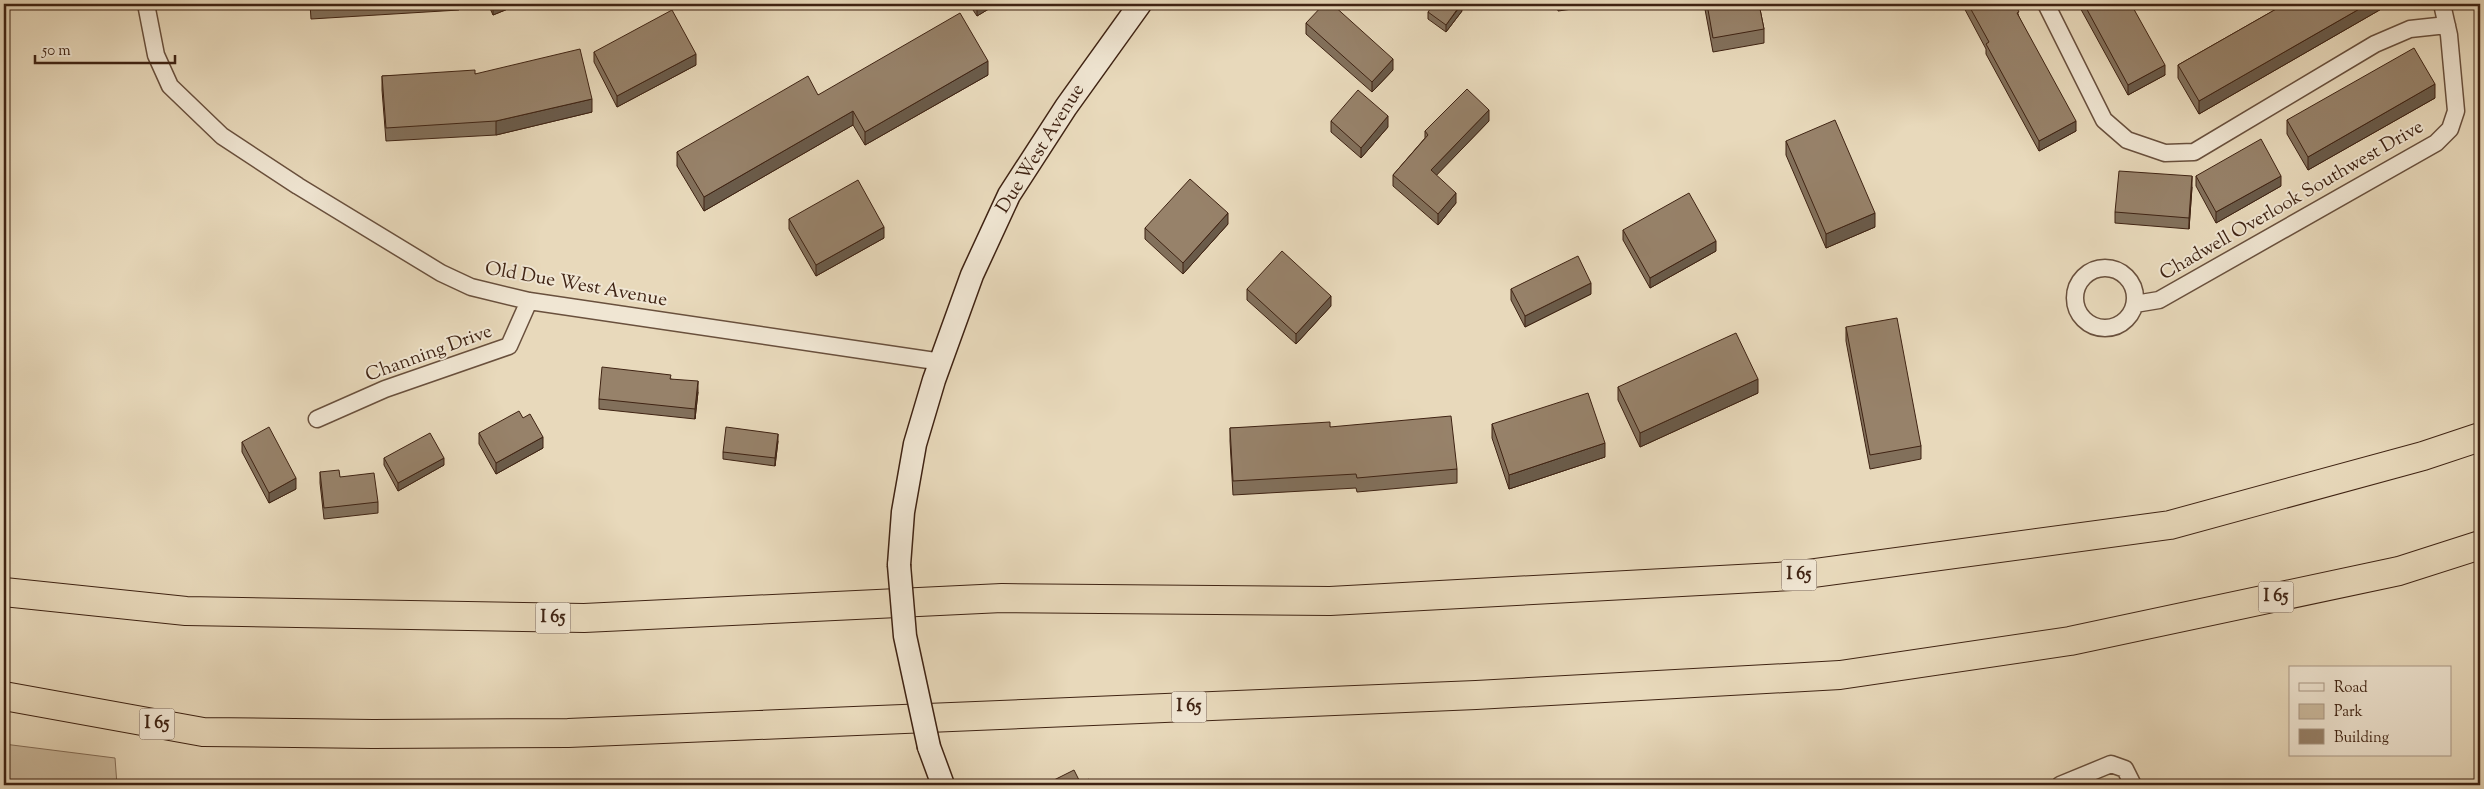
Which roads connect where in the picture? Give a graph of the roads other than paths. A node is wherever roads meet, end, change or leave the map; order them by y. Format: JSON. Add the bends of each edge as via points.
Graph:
{"nodes":[{"id":1,"x":146,"y":4,"type":"edge"},
{"id":2,"x":1140,"y":4,"type":"edge"},
{"id":3,"x":2046,"y":4,"type":"edge"},
{"id":4,"x":2442,"y":4,"type":"edge"},
{"id":5,"x":2447,"y":24,"type":"junction"},
{"id":6,"x":530,"y":301,"type":"junction"},
{"id":7,"x":2135,"y":304,"type":"dead end"},
{"id":8,"x":942,"y":362,"type":"junction"},
{"id":9,"x":317,"y":419,"type":"dead end"},
{"id":10,"x":2480,"y":437,"type":"edge"},
{"id":11,"x":2480,"y":545,"type":"edge"},
{"id":12,"x":4,"y":592,"type":"edge"},
{"id":13,"x":6,"y":697,"type":"edge"},
{"id":14,"x":943,"y":785,"type":"edge"},
{"id":15,"x":2060,"y":785,"type":"edge"},
{"id":16,"x":2133,"y":785,"type":"edge"}],
"edges":[{"from":1,"to":6,"type":"street","name":"Old Due West Avenue","via":[[156,55],[170,86],[222,136],[441,273],[471,286]]},
{"from":2,"to":8,"type":"main road","name":"Due West Avenue","via":[[1076,92],[1009,195],[972,275]]},
{"from":3,"to":5,"type":"street","via":[[2104,120],[2127,140],[2165,153],[2194,152],[2375,44],[2410,29]]},
{"from":4,"to":5,"type":"street","name":"Chadwell Overlook Southwest Drive"},
{"from":5,"to":7,"type":"street","name":"Chadwell Overlook Southwest Drive","via":[[2456,111],[2450,129],[2436,144],[2158,300]]},
{"from":6,"to":8,"type":"street","name":"Old Due West Avenue"},
{"from":6,"to":9,"type":"street","name":"Channing Drive","via":[[509,346],[385,389]]},
{"from":8,"to":14,"type":"main road","name":"Due West Avenue","bridge":true,"via":[[915,444],[903,512],[899,565],[904,636],[929,747]]},
{"from":10,"to":12,"type":"highway","number":"I 65","via":[[2423,456],[2170,525],[1792,576],[1330,601],[1002,598],[584,618],[186,610]]},
{"from":11,"to":13,"type":"highway","number":"I 65","via":[[2399,571],[2070,640],[1840,676],[1476,695],[558,733],[203,732]]},
{"from":15,"to":16,"type":"street","via":[[2111,764],[2125,769]]}]}
